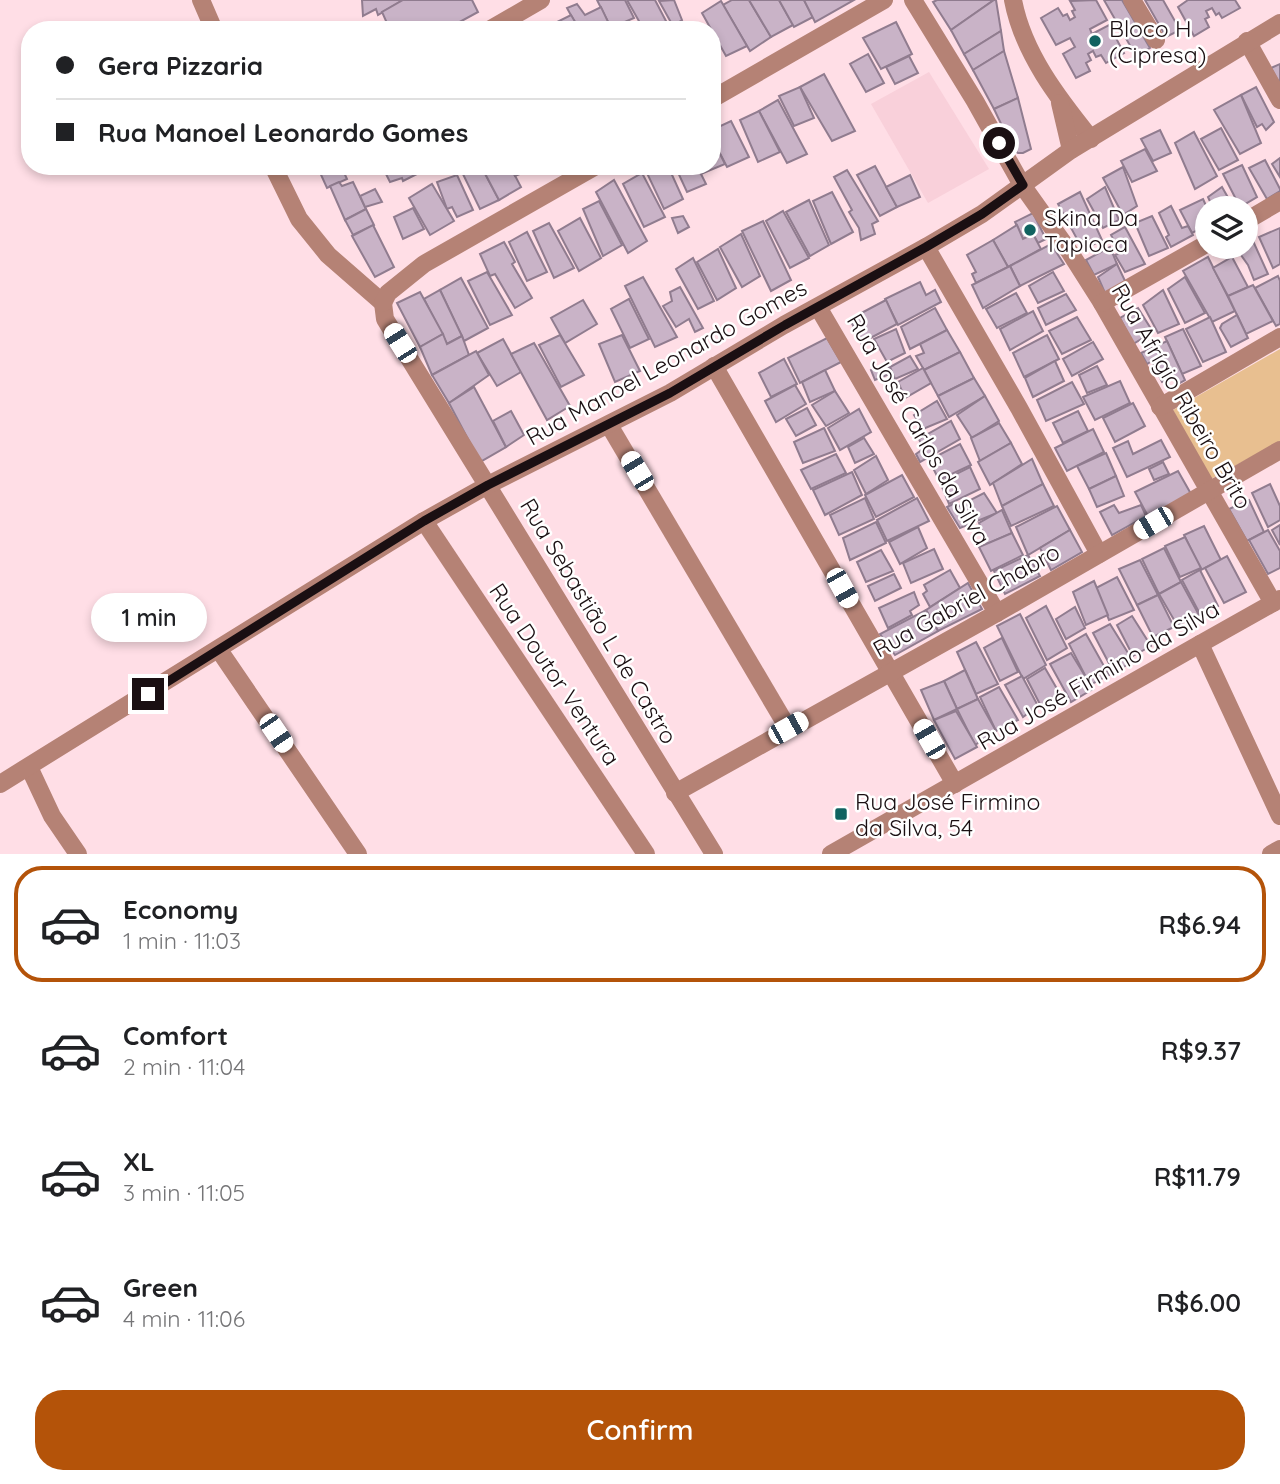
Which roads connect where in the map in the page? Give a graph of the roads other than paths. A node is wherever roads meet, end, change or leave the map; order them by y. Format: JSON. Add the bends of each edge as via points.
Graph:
{"nodes":[{"id":1,"x":201,"y":0,"type":"edge"},
{"id":2,"x":541,"y":0,"type":"edge"},
{"id":3,"x":884,"y":0,"type":"edge"},
{"id":4,"x":913,"y":0,"type":"edge"},
{"id":5,"x":1013,"y":0,"type":"edge"},
{"id":6,"x":1132,"y":0,"type":"edge"},
{"id":7,"x":210,"y":21,"type":"edge"},
{"id":8,"x":505,"y":21,"type":"edge"},
{"id":9,"x":1280,"y":23,"type":"edge"},
{"id":10,"x":1156,"y":40,"type":"dead end"},
{"id":11,"x":1247,"y":41,"type":"junction"},
{"id":12,"x":721,"y":94,"type":"edge"},
{"id":13,"x":1060,"y":100,"type":"junction"},
{"id":14,"x":1280,"y":100,"type":"edge"},
{"id":15,"x":1091,"y":139,"type":"junction"},
{"id":16,"x":1070,"y":150,"type":"junction"},
{"id":17,"x":277,"y":175,"type":"edge"},
{"id":18,"x":580,"y":175,"type":"edge"},
{"id":19,"x":1023,"y":185,"type":"junction"},
{"id":20,"x":1280,"y":201,"type":"edge"},
{"id":21,"x":1258,"y":214,"type":"edge"},
{"id":22,"x":926,"y":247,"type":"junction"},
{"id":23,"x":1195,"y":250,"type":"edge"},
{"id":24,"x":383,"y":303,"type":"junction"},
{"id":25,"x":1102,"y":303,"type":"junction"},
{"id":26,"x":818,"y":307,"type":"junction"},
{"id":27,"x":1280,"y":337,"type":"edge"},
{"id":28,"x":713,"y":366,"type":"junction"},
{"id":29,"x":1160,"y":407,"type":"junction"},
{"id":30,"x":609,"y":425,"type":"junction"},
{"id":31,"x":1280,"y":450,"type":"edge"},
{"id":32,"x":488,"y":485,"type":"junction"},
{"id":33,"x":1207,"y":490,"type":"junction"},
{"id":34,"x":424,"y":521,"type":"junction"},
{"id":35,"x":1099,"y":554,"type":"junction"},
{"id":36,"x":1277,"y":601,"type":"edge"},
{"id":37,"x":997,"y":613,"type":"junction"},
{"id":38,"x":1200,"y":644,"type":"junction"},
{"id":39,"x":219,"y":650,"type":"junction"},
{"id":40,"x":889,"y":671,"type":"junction"},
{"id":41,"x":788,"y":728,"type":"junction"},
{"id":42,"x":29,"y":767,"type":"junction"},
{"id":43,"x":0,"y":784,"type":"edge"},
{"id":44,"x":955,"y":784,"type":"junction"},
{"id":45,"x":675,"y":793,"type":"junction"},
{"id":46,"x":1280,"y":816,"type":"edge"},
{"id":47,"x":1280,"y":849,"type":"edge"},
{"id":48,"x":78,"y":854,"type":"edge"},
{"id":49,"x":358,"y":854,"type":"edge"},
{"id":50,"x":646,"y":854,"type":"edge"},
{"id":51,"x":713,"y":854,"type":"edge"},
{"id":52,"x":831,"y":854,"type":"edge"},
{"id":53,"x":1271,"y":854,"type":"edge"}],
"edges":[{"from":1,"to":7,"type":"street"},
{"from":2,"to":8,"type":"street"},
{"from":3,"to":12,"type":"street"},
{"from":4,"to":19,"type":"street","name":"Rua Afrígio Ribeiro Brito"},
{"from":5,"to":13,"type":"street","via":[[1034,58]]},
{"from":6,"to":10,"type":"street"},
{"from":9,"to":11,"type":"street","name":"Rua Manoel Leonardo Gomes"},
{"from":11,"to":14,"type":"street"},
{"from":11,"to":15,"type":"street","name":"Rua Manoel Leonardo Gomes"},
{"from":13,"to":15,"type":"street"},
{"from":13,"to":16,"type":"street"},
{"from":15,"to":16,"type":"street","name":"Rua Manoel Leonardo Gomes"},
{"from":16,"to":19,"type":"street","name":"Rua Manoel Leonardo Gomes"},
{"from":17,"to":24,"type":"street","via":[[299,219],[328,255]]},
{"from":18,"to":24,"type":"street","via":[[424,264],[388,293]]},
{"from":19,"to":22,"type":"street","name":"Rua Manoel Leonardo Gomes"},
{"from":19,"to":25,"type":"street","name":"Rua Afrígio Ribeiro Brito"},
{"from":20,"to":21,"type":"street"},
{"from":22,"to":26,"type":"street","name":"Rua Manoel Leonardo Gomes"},
{"from":22,"to":35,"type":"street"},
{"from":23,"to":25,"type":"street"},
{"from":24,"to":32,"type":"street","name":"Rua Sebastião L de Castro","via":[[385,319]]},
{"from":25,"to":29,"type":"street","name":"Rua Afrígio Ribeiro Brito"},
{"from":26,"to":28,"type":"street","name":"Rua Manoel Leonardo Gomes"},
{"from":26,"to":37,"type":"street","name":"Rua José Carlos da Silva"},
{"from":27,"to":29,"type":"street"},
{"from":28,"to":30,"type":"street","name":"Rua Manoel Leonardo Gomes"},
{"from":28,"to":40,"type":"street"},
{"from":29,"to":33,"type":"street","name":"Rua Afrígio Ribeiro Brito"},
{"from":30,"to":32,"type":"street","name":"Rua Manoel Leonardo Gomes"},
{"from":30,"to":41,"type":"street"},
{"from":31,"to":33,"type":"street","name":"Rua Gabriel Chabro"},
{"from":32,"to":34,"type":"street","name":"Rua Manoel Leonardo Gomes"},
{"from":32,"to":45,"type":"street","name":"Rua Sebastião L de Castro"},
{"from":33,"to":35,"type":"street","name":"Rua Gabriel Chabro"},
{"from":33,"to":36,"type":"street","name":"Rua Afrígio Ribeiro Brito"},
{"from":34,"to":39,"type":"street","name":"Rua Manoel Leonardo Gomes"},
{"from":34,"to":50,"type":"street","name":"Rua Doutor Ventura"},
{"from":35,"to":37,"type":"street","name":"Rua Gabriel Chabro"},
{"from":36,"to":38,"type":"street","name":"Rua José Firmino da Silva"},
{"from":37,"to":40,"type":"street","name":"Rua Gabriel Chabro"},
{"from":38,"to":44,"type":"street","name":"Rua José Firmino da Silva"},
{"from":38,"to":46,"type":"street"},
{"from":39,"to":42,"type":"street","name":"Rua Manoel Leonardo Gomes"},
{"from":39,"to":49,"type":"street"},
{"from":40,"to":41,"type":"street","name":"Rua Gabriel Chabro"},
{"from":40,"to":44,"type":"street"},
{"from":41,"to":45,"type":"street","name":"Rua Gabriel Chabro"},
{"from":42,"to":43,"type":"street","name":"Rua Manoel Leonardo Gomes"},
{"from":42,"to":48,"type":"street","via":[[52,816]]},
{"from":44,"to":52,"type":"street","name":"Rua José Firmino da Silva"},
{"from":45,"to":51,"type":"street","name":"Rua Sebastião L de Castro"},
{"from":47,"to":53,"type":"street"}]}
